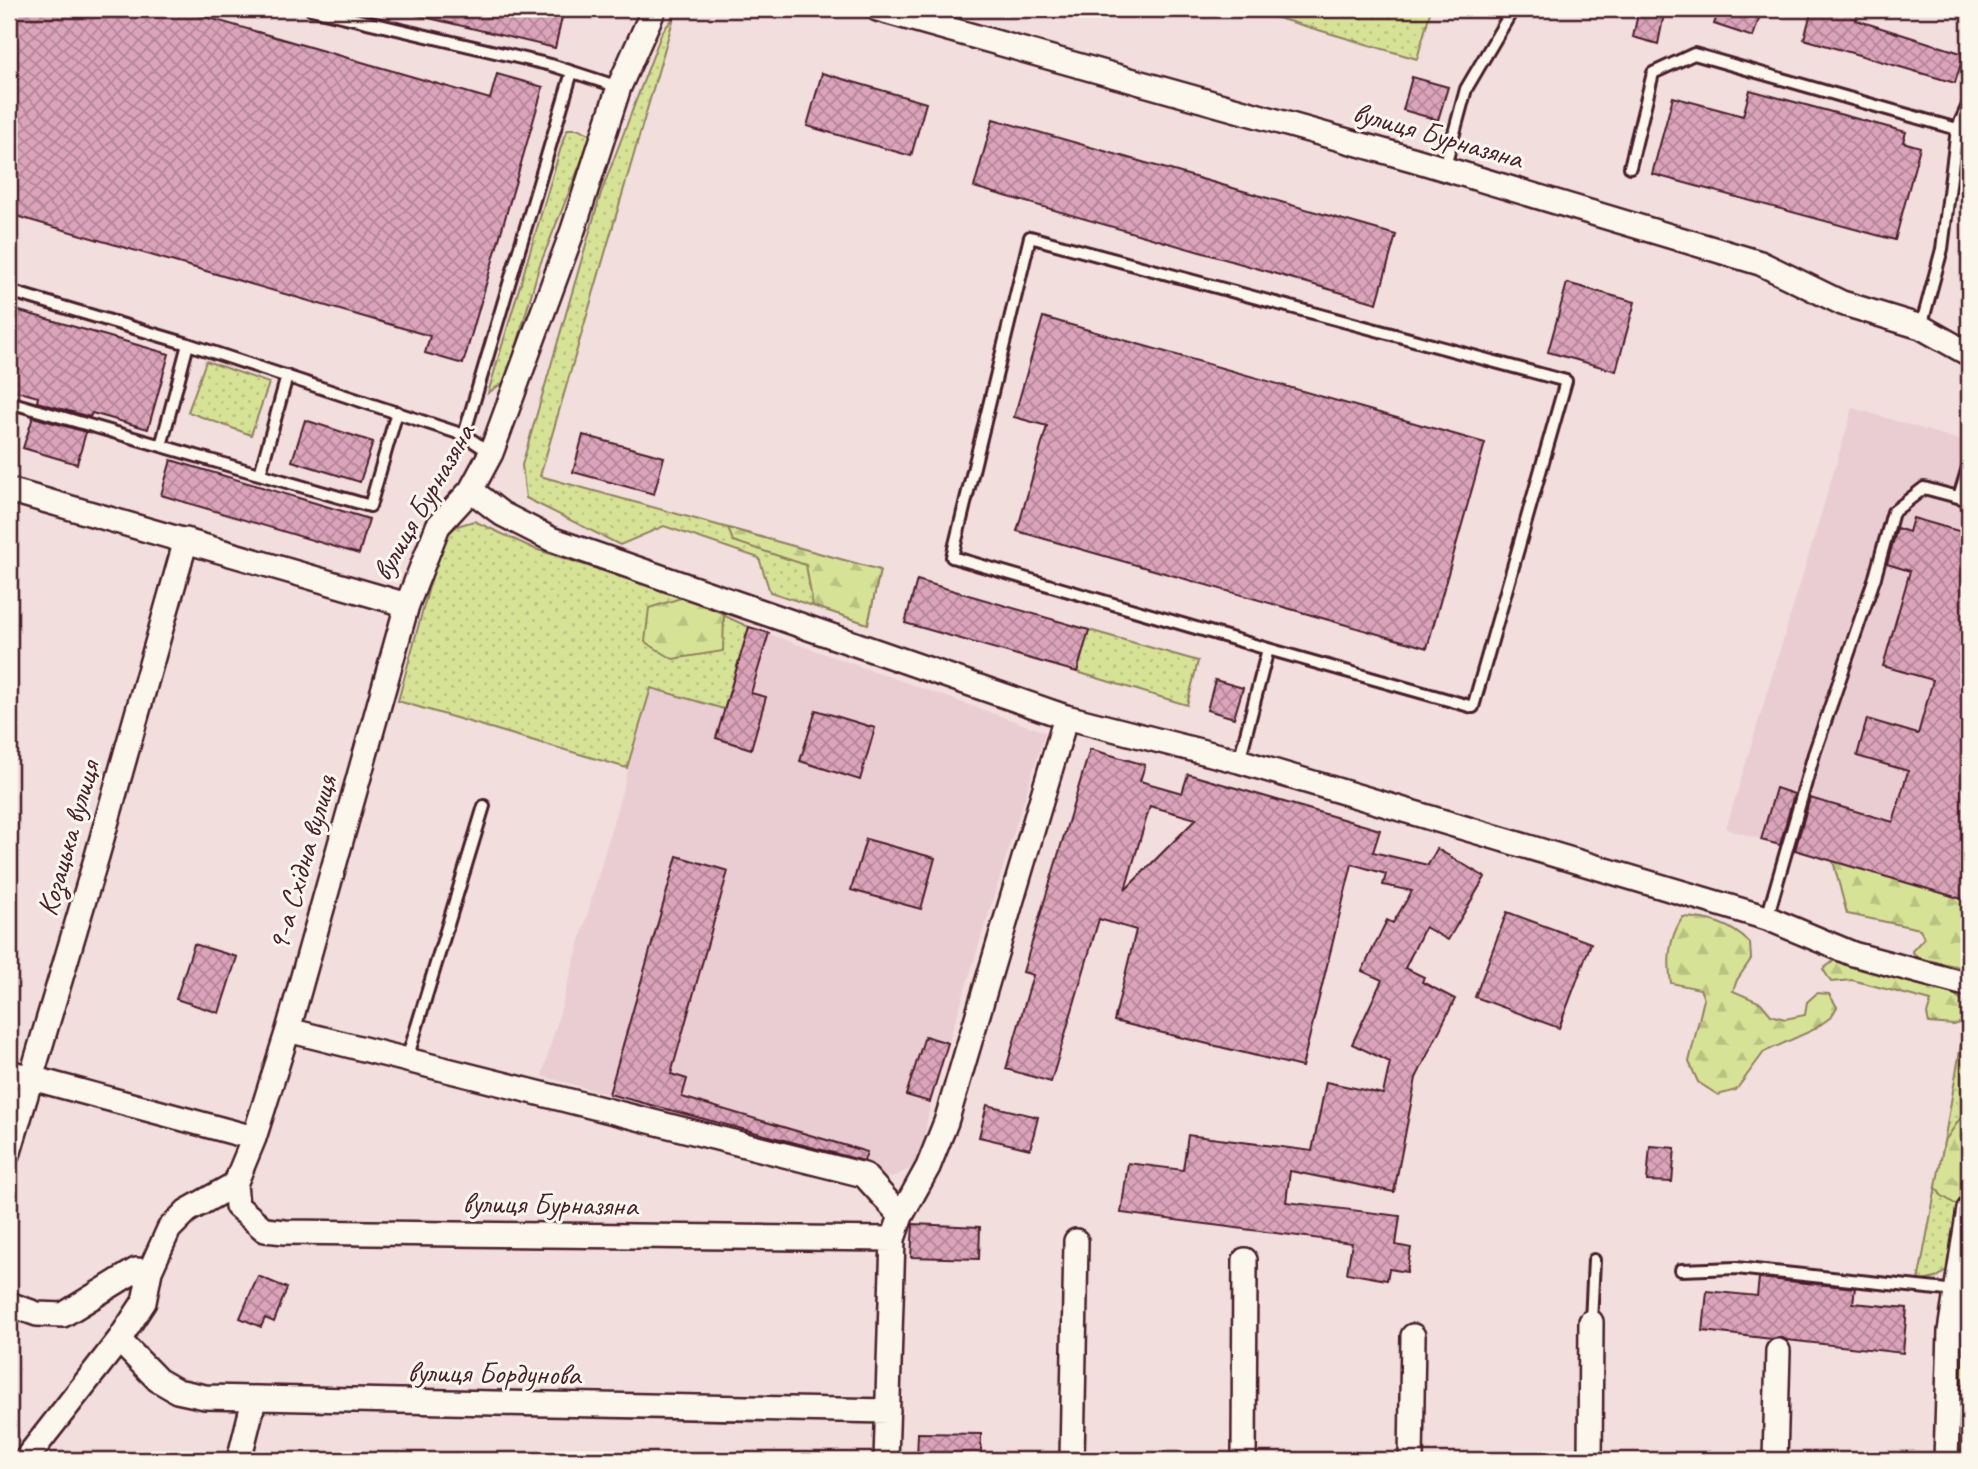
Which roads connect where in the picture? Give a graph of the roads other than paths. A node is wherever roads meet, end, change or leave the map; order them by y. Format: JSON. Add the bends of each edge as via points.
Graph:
{"nodes":[{"id":1,"x":311,"y":9,"type":"edge"},
{"id":2,"x":654,"y":9,"type":"edge"},
{"id":3,"x":877,"y":9,"type":"edge"},
{"id":4,"x":1513,"y":9,"type":"edge"},
{"id":5,"x":572,"y":72,"type":"junction"},
{"id":6,"x":619,"y":87,"type":"junction"},
{"id":7,"x":1969,"y":103,"type":"edge"},
{"id":8,"x":1957,"y":129,"type":"junction"},
{"id":9,"x":1630,"y":167,"type":"dead end"},
{"id":10,"x":1444,"y":170,"type":"junction"},
{"id":11,"x":9,"y":291,"type":"edge"},
{"id":12,"x":1921,"y":327,"type":"junction"},
{"id":13,"x":188,"y":344,"type":"junction"},
{"id":14,"x":1969,"y":354,"type":"edge"},
{"id":15,"x":288,"y":376,"type":"junction"},
{"id":16,"x":9,"y":402,"type":"edge"},
{"id":17,"x":397,"y":412,"type":"junction"},
{"id":18,"x":464,"y":435,"type":"junction"},
{"id":19,"x":161,"y":446,"type":"junction"},
{"id":20,"x":491,"y":453,"type":"junction"},
{"id":21,"x":1969,"y":464,"type":"edge"},
{"id":22,"x":260,"y":474,"type":"junction"},
{"id":23,"x":9,"y":490,"type":"edge"},
{"id":24,"x":471,"y":490,"type":"junction"},
{"id":25,"x":1964,"y":499,"type":"edge"},
{"id":26,"x":186,"y":540,"type":"junction"},
{"id":27,"x":407,"y":605,"type":"junction"},
{"id":28,"x":1268,"y":649,"type":"junction"},
{"id":29,"x":1066,"y":717,"type":"junction"},
{"id":30,"x":1238,"y":761,"type":"junction"},
{"id":31,"x":484,"y":806,"type":"dead end"},
{"id":32,"x":1767,"y":918,"type":"junction"},
{"id":33,"x":1969,"y":985,"type":"edge"},
{"id":34,"x":288,"y":1030,"type":"junction"},
{"id":35,"x":407,"y":1059,"type":"junction"},
{"id":36,"x":19,"y":1075,"type":"edge"},
{"id":37,"x":254,"y":1138,"type":"junction"},
{"id":38,"x":9,"y":1152,"type":"edge"},
{"id":39,"x":236,"y":1184,"type":"junction"},
{"id":40,"x":1969,"y":1209,"type":"edge"},
{"id":41,"x":901,"y":1216,"type":"junction"},
{"id":42,"x":893,"y":1239,"type":"junction"},
{"id":43,"x":1076,"y":1241,"type":"dead end"},
{"id":44,"x":1245,"y":1260,"type":"dead end"},
{"id":45,"x":1594,"y":1260,"type":"dead end"},
{"id":46,"x":1681,"y":1270,"type":"dead end"},
{"id":47,"x":150,"y":1271,"type":"junction"},
{"id":48,"x":1956,"y":1290,"type":"junction"},
{"id":49,"x":9,"y":1304,"type":"edge"},
{"id":50,"x":1591,"y":1322,"type":"joint"},
{"id":51,"x":1413,"y":1335,"type":"dead end"},
{"id":52,"x":119,"y":1340,"type":"junction"},
{"id":53,"x":1778,"y":1351,"type":"dead end"},
{"id":54,"x":254,"y":1399,"type":"junction"},
{"id":55,"x":888,"y":1411,"type":"junction"},
{"id":56,"x":25,"y":1460,"type":"edge"},
{"id":57,"x":239,"y":1460,"type":"edge"},
{"id":58,"x":886,"y":1460,"type":"edge"},
{"id":59,"x":1072,"y":1460,"type":"edge"},
{"id":60,"x":1244,"y":1460,"type":"edge"},
{"id":61,"x":1410,"y":1460,"type":"edge"},
{"id":62,"x":1590,"y":1460,"type":"edge"},
{"id":63,"x":1775,"y":1460,"type":"edge"},
{"id":64,"x":1945,"y":1460,"type":"edge"}],
"edges":[{"from":1,"to":5,"type":"lane"},
{"from":2,"to":6,"type":"street","name":"вулиця Бурназяна"},
{"from":3,"to":10,"type":"street","name":"вулиця Бурназяна"},
{"from":4,"to":10,"type":"lane","via":[[1466,89]]},
{"from":5,"to":6,"type":"lane"},
{"from":5,"to":18,"type":"lane"},
{"from":6,"to":20,"type":"street","name":"вулиця Бурназяна","via":[[573,230]]},
{"from":7,"to":8,"type":"lane"},
{"from":8,"to":9,"type":"lane","via":[[1694,54],[1653,73]]},
{"from":8,"to":12,"type":"lane","via":[[1942,249]]},
{"from":10,"to":12,"type":"street","name":"вулиця Бурназяна","via":[[1760,264],[1842,303]]},
{"from":11,"to":13,"type":"lane"},
{"from":12,"to":14,"type":"street","name":"вулиця Бурназяна"},
{"from":13,"to":15,"type":"lane"},
{"from":13,"to":19,"type":"lane"},
{"from":15,"to":17,"type":"lane"},
{"from":15,"to":22,"type":"lane"},
{"from":16,"to":19,"type":"lane"},
{"from":17,"to":18,"type":"lane"},
{"from":17,"to":22,"type":"lane","via":[[370,506]]},
{"from":18,"to":20,"type":"lane"},
{"from":19,"to":22,"type":"lane"},
{"from":20,"to":24,"type":"street","name":"вулиця Бурназяна"},
{"from":21,"to":25,"type":"lane"},
{"from":23,"to":26,"type":"street","name":"вулиця Бурназяна"},
{"from":24,"to":27,"type":"street","name":"вулиця Бурназяна","via":[[438,526]]},
{"from":24,"to":29,"type":"street","via":[[502,514],[551,539]]},
{"from":25,"to":32,"type":"lane","via":[[1924,488],[1892,512]]},
{"from":26,"to":27,"type":"street","name":"вулиця Бурназяна"},
{"from":26,"to":36,"type":"street","name":"Козацька вулиця","via":[[97,856]]},
{"from":27,"to":34,"type":"street","name":"9-а Східна вулиця"},
{"from":28,"to":28,"type":"lane","via":[[1473,707],[1566,381],[1030,237],[952,557]]},
{"from":28,"to":30,"type":"lane"},
{"from":29,"to":30,"type":"street"},
{"from":29,"to":41,"type":"street","via":[[946,1122]]},
{"from":30,"to":32,"type":"street"},
{"from":31,"to":35,"type":"lane"},
{"from":32,"to":33,"type":"street","via":[[1853,954]]},
{"from":34,"to":35,"type":"street"},
{"from":34,"to":37,"type":"street","name":"9-а Східна вулиця"},
{"from":35,"to":41,"type":"street","via":[[864,1175]]},
{"from":36,"to":37,"type":"street"},
{"from":36,"to":38,"type":"street","name":"Козацька вулиця"},
{"from":37,"to":39,"type":"street","name":"9-а Східна вулиця"},
{"from":39,"to":42,"type":"street","name":"вулиця Бурназяна","via":[[237,1206],[265,1230],[285,1232]]},
{"from":39,"to":47,"type":"street","via":[[187,1211],[169,1229]]},
{"from":40,"to":48,"type":"street"},
{"from":41,"to":42,"type":"street"},
{"from":42,"to":55,"type":"street"},
{"from":43,"to":59,"type":"street"},
{"from":44,"to":60,"type":"street"},
{"from":45,"to":50,"type":"lane"},
{"from":46,"to":48,"type":"lane","via":[[1736,1268]]},
{"from":47,"to":49,"type":"street","via":[[136,1270],[62,1315],[37,1314]]},
{"from":47,"to":52,"type":"street","via":[[144,1302]]},
{"from":48,"to":64,"type":"street"},
{"from":50,"to":62,"type":"street"},
{"from":51,"to":61,"type":"street"},
{"from":52,"to":54,"type":"street","name":"вулиця Бордунова","via":[[158,1380],[177,1391]]},
{"from":52,"to":56,"type":"street"},
{"from":53,"to":63,"type":"street"},
{"from":54,"to":55,"type":"street","name":"вулиця Бордунова"},
{"from":54,"to":57,"type":"street"},
{"from":55,"to":58,"type":"street"}]}
